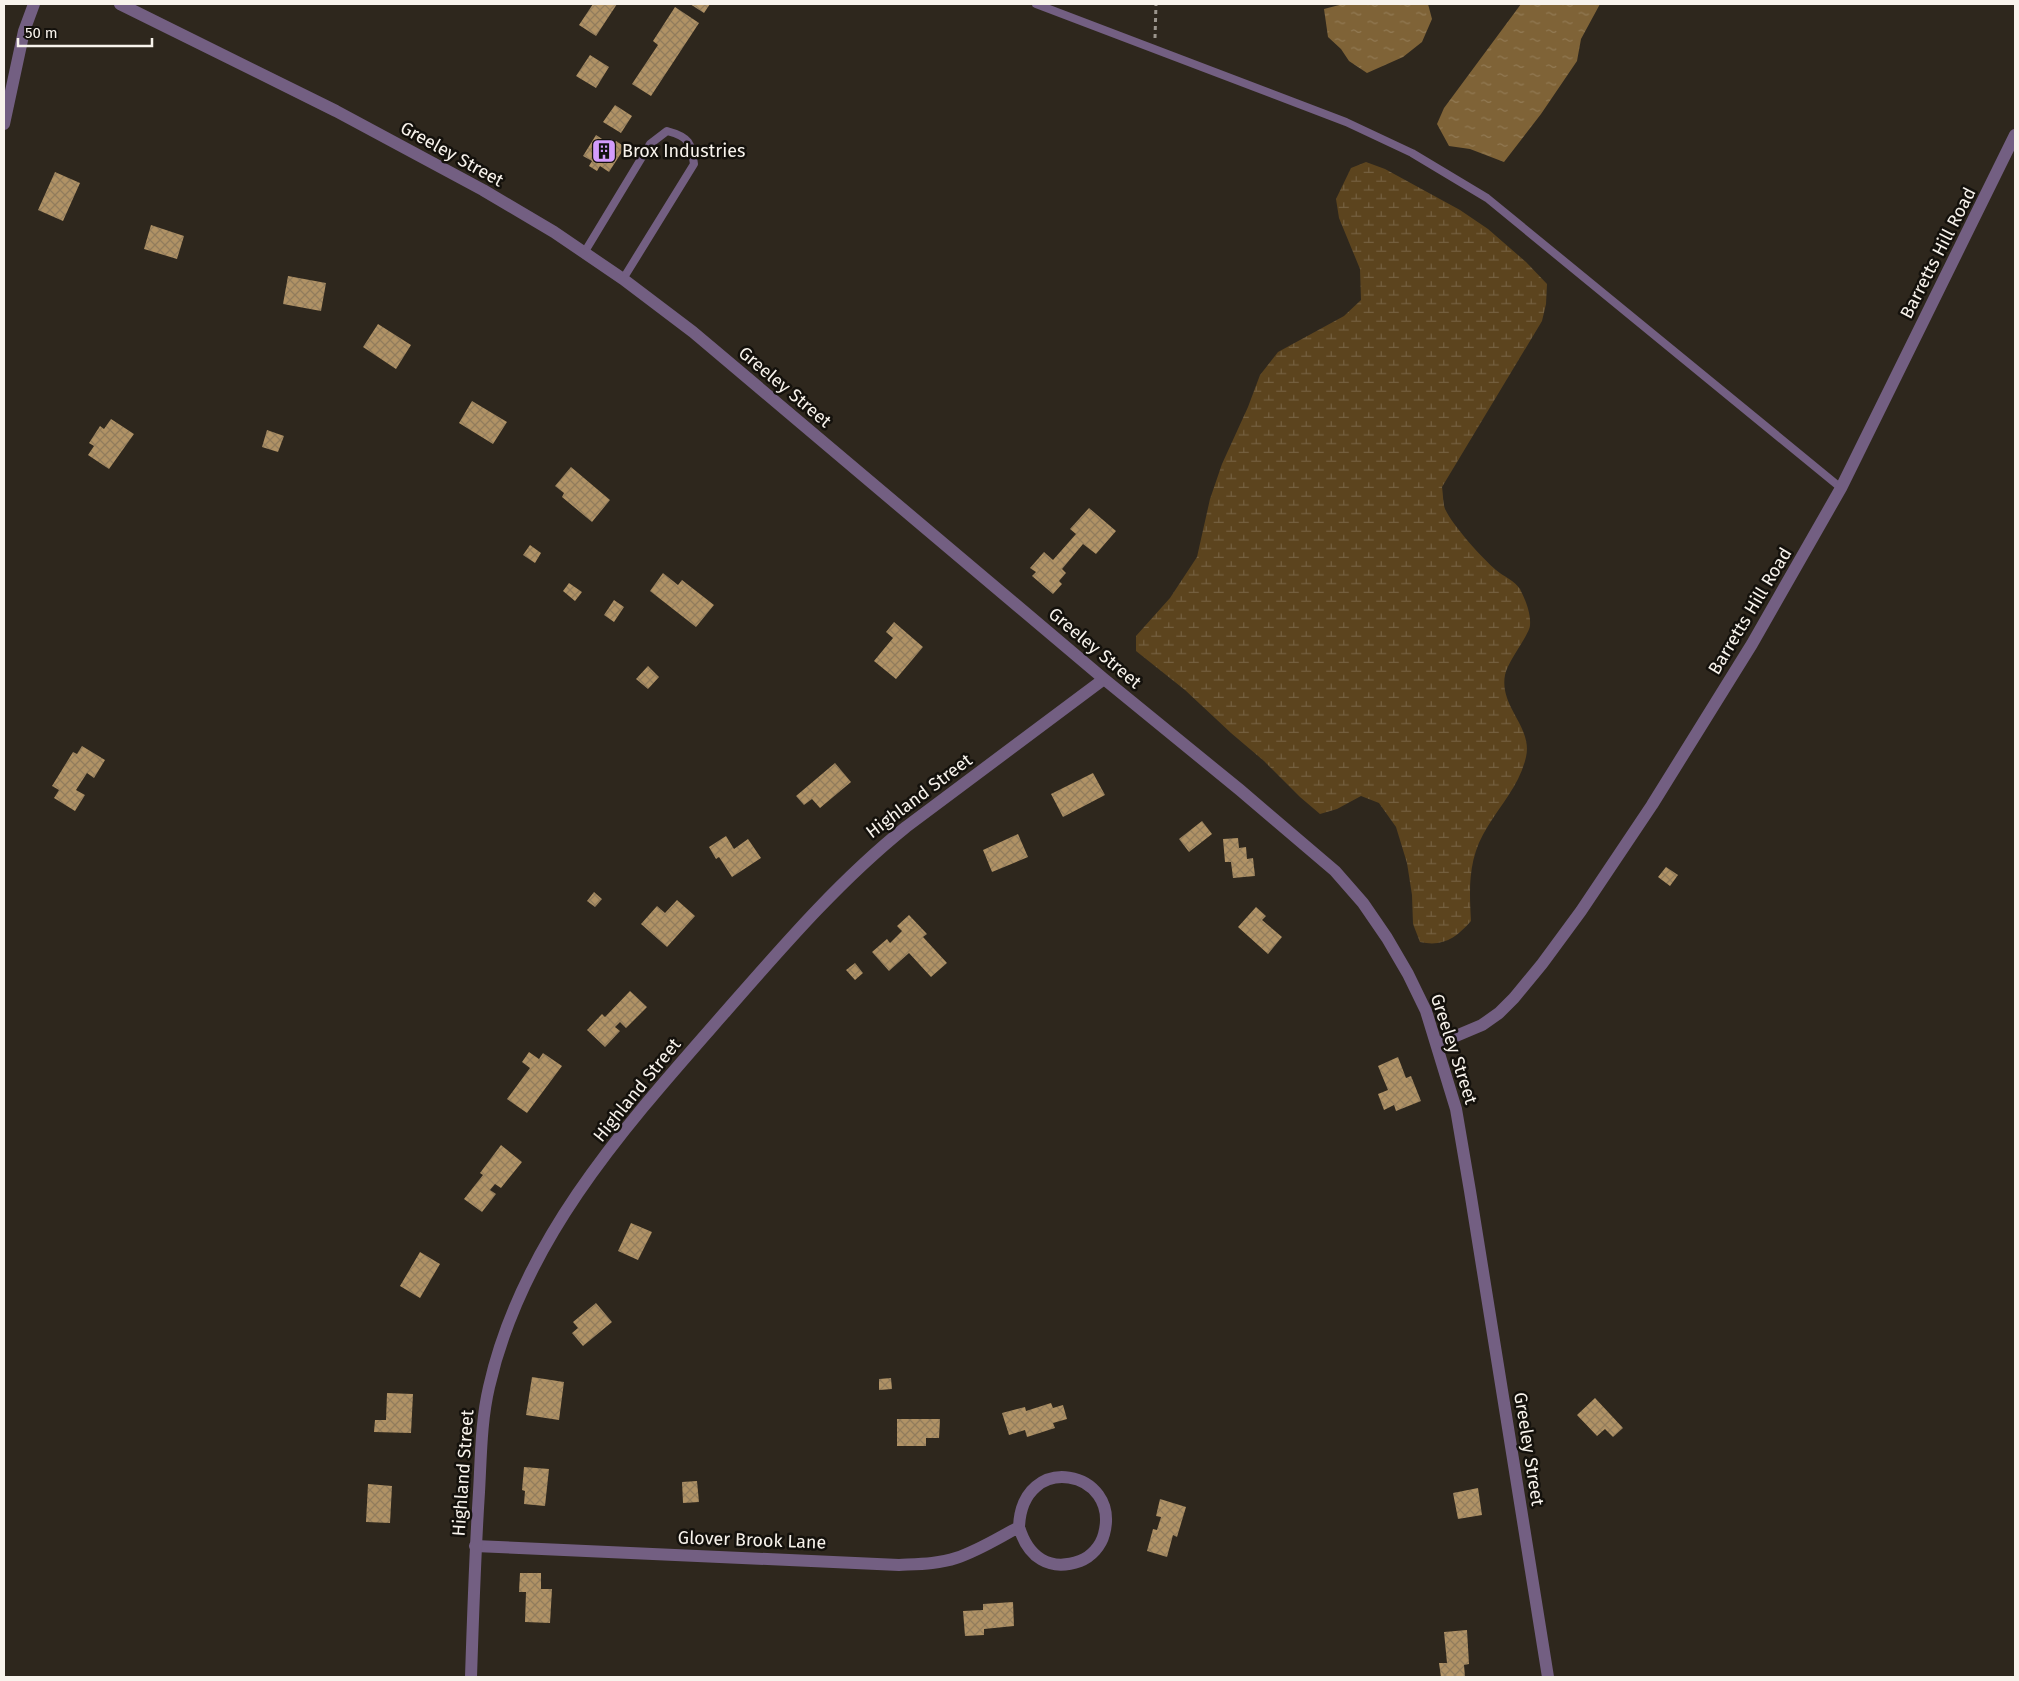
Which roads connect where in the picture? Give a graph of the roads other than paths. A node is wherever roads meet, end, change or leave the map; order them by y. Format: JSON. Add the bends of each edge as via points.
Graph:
{"nodes":[{"id":1,"x":34,"y":4,"type":"edge"},
{"id":2,"x":120,"y":4,"type":"edge"},
{"id":3,"x":1036,"y":4,"type":"edge"},
{"id":4,"x":4,"y":124,"type":"edge"},
{"id":5,"x":2015,"y":135,"type":"edge"},
{"id":6,"x":584,"y":253,"type":"junction"},
{"id":7,"x":623,"y":279,"type":"junction"},
{"id":8,"x":1841,"y":488,"type":"junction"},
{"id":9,"x":1104,"y":679,"type":"junction"},
{"id":10,"x":1437,"y":1044,"type":"junction"},
{"id":11,"x":1019,"y":1527,"type":"junction"},
{"id":12,"x":475,"y":1546,"type":"junction"},
{"id":13,"x":471,"y":1677,"type":"edge"},
{"id":14,"x":1548,"y":1677,"type":"edge"}],
"edges":[{"from":1,"to":4,"type":"street","via":[[24,31]]},
{"from":2,"to":6,"type":"street","name":"Greeley Street","via":[[345,116],[483,190]]},
{"from":3,"to":8,"type":"lane","via":[[1346,122],[1412,153],[1487,198]]},
{"from":5,"to":8,"type":"street","name":"Barretts Hill Road"},
{"from":6,"to":7,"type":"street","name":"Greeley Street"},
{"from":6,"to":7,"type":"lane","via":[[650,144],[667,131],[681,134],[691,144],[694,164]]},
{"from":7,"to":9,"type":"street","name":"Greeley Street","via":[[693,332]]},
{"from":8,"to":10,"type":"street","name":"Barretts Hill Road","via":[[1752,644],[1652,805],[1581,911],[1542,964],[1499,1013],[1482,1025]]},
{"from":9,"to":10,"type":"street","name":"Greeley Street","via":[[1335,871],[1387,938],[1426,1011]]},
{"from":9,"to":12,"type":"street","name":"Highland Street","via":[[906,827],[843,881],[648,1100],[577,1193],[529,1273],[499,1349],[488,1389],[482,1430]]},
{"from":10,"to":14,"type":"street","name":"Greeley Street","via":[[1456,1109]]},
{"from":11,"to":11,"type":"street","via":[[1023,1541],[1043,1561],[1056,1565],[1070,1564],[1084,1560],[1095,1551],[1103,1539],[1106,1511],[1090,1486],[1077,1479],[1062,1477],[1034,1487],[1019,1512]]},
{"from":11,"to":12,"type":"street","name":"Glover Brook Lane","via":[[955,1558],[899,1565]]},
{"from":12,"to":13,"type":"street","name":"Highland Street"}]}
